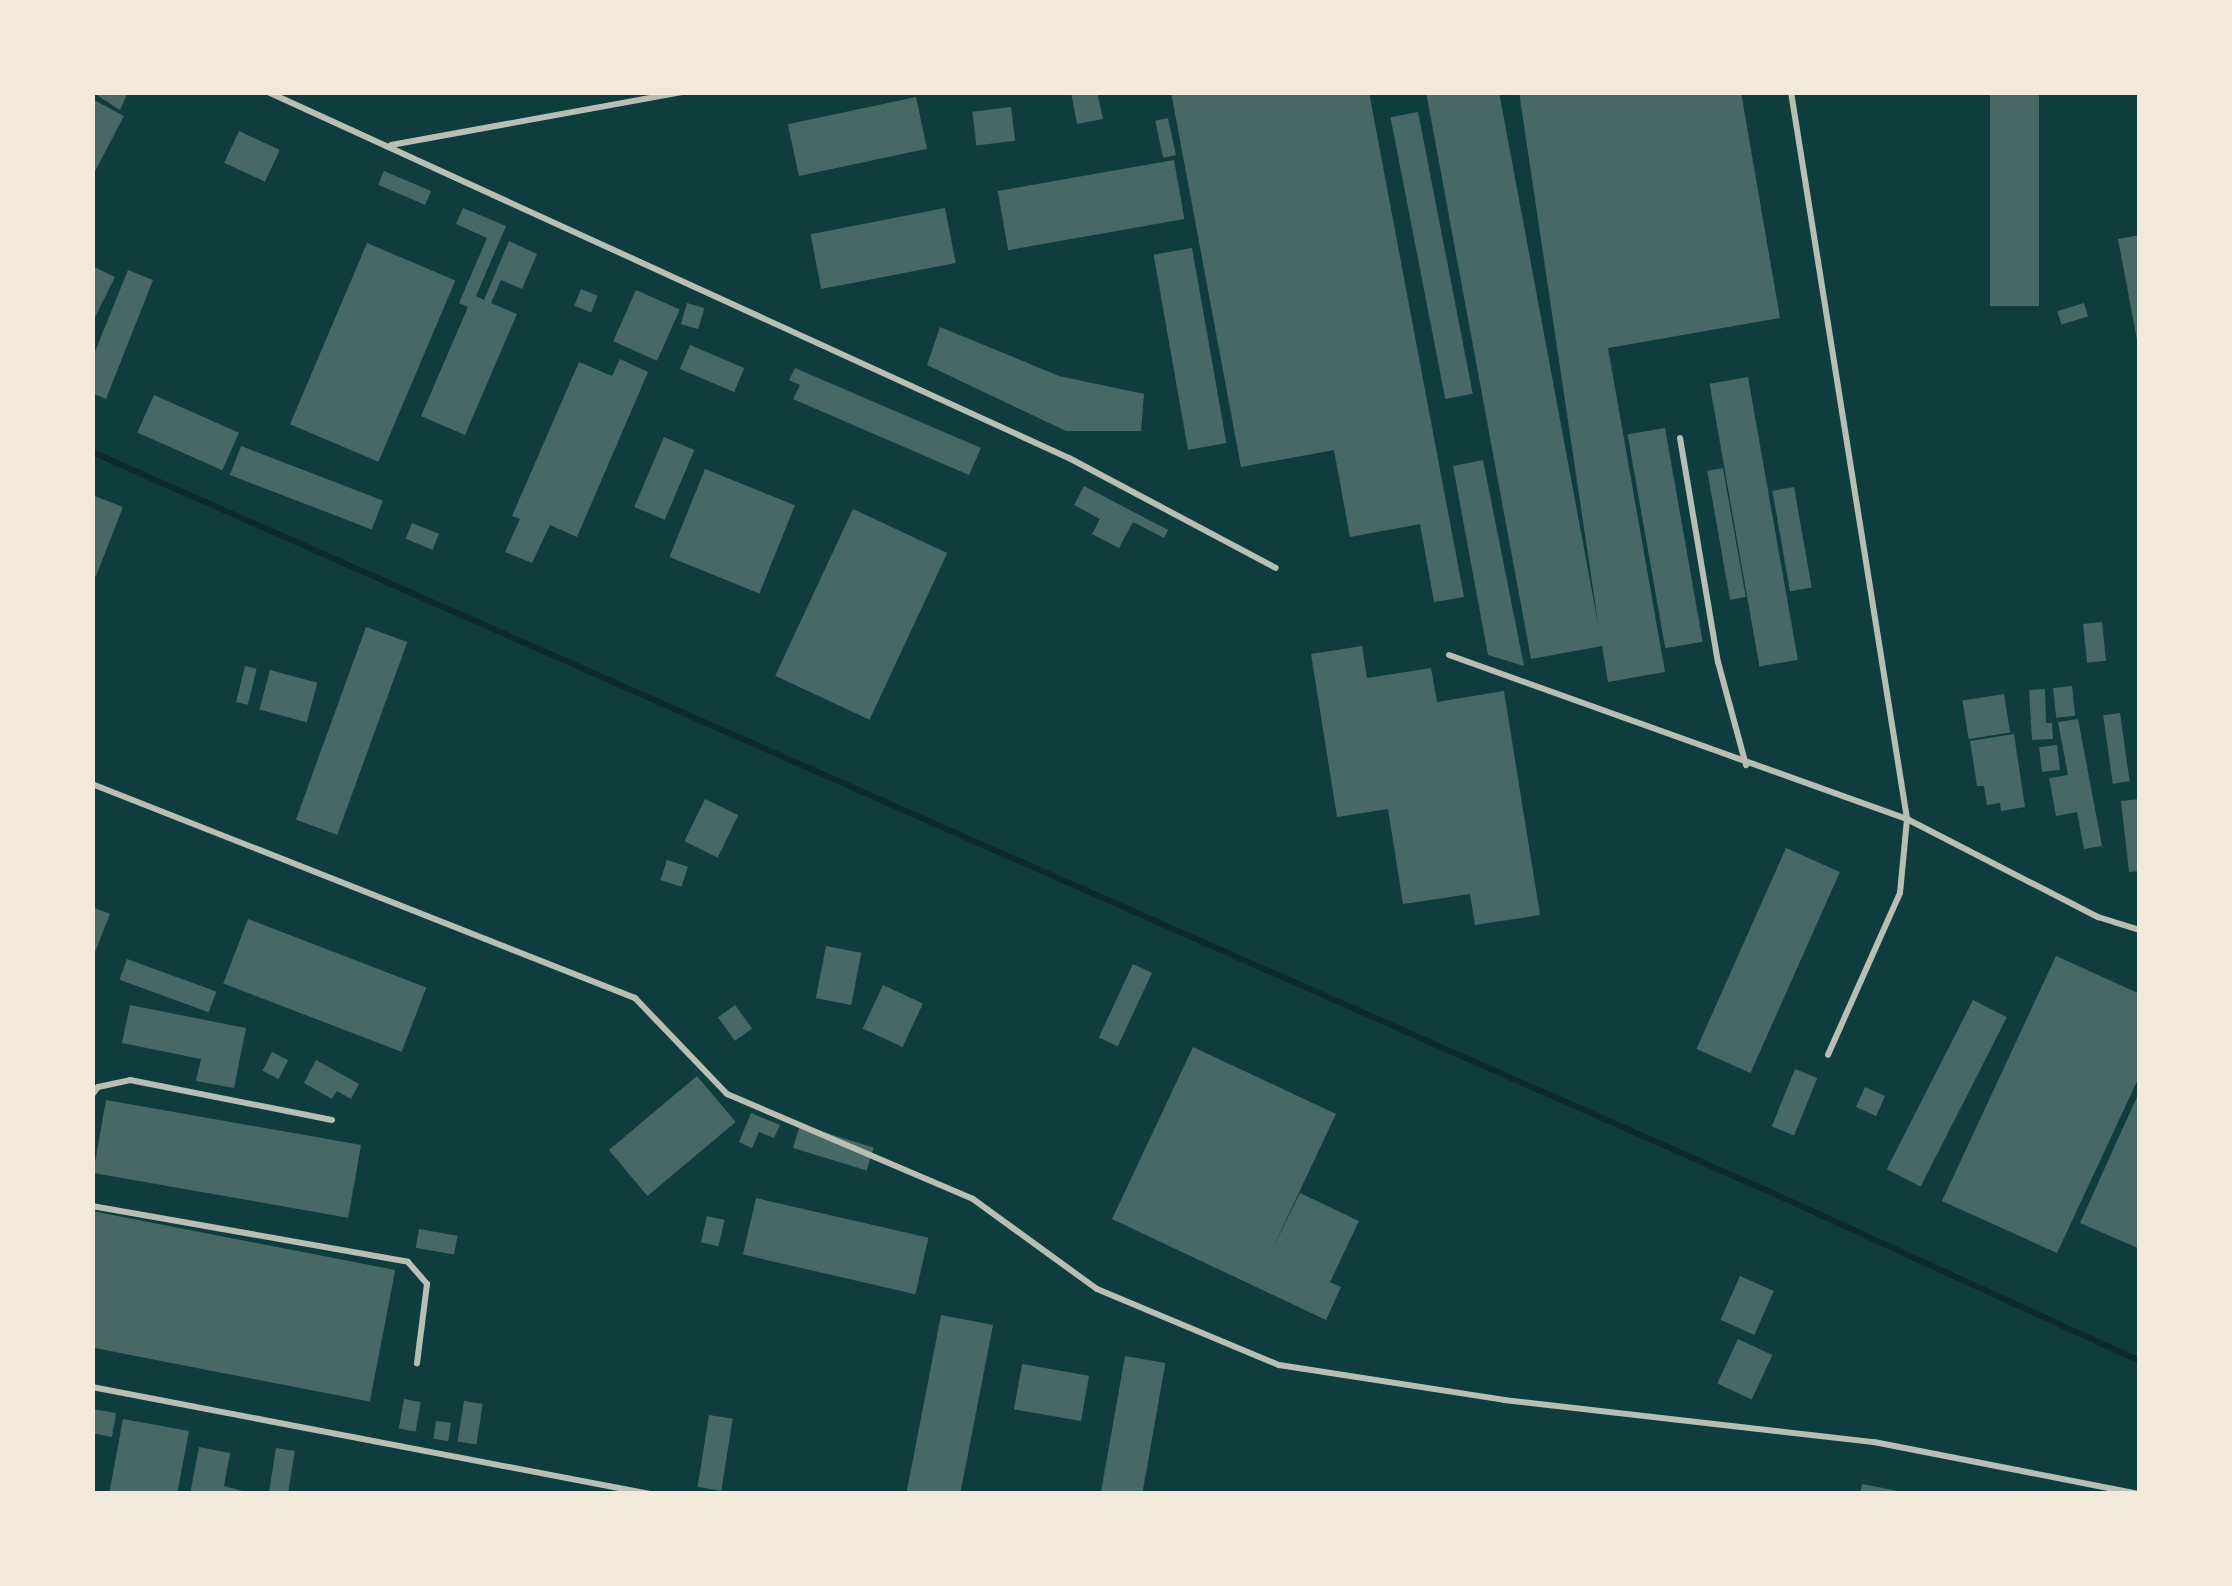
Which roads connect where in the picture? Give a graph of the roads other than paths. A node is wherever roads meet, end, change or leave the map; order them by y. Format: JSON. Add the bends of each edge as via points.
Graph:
{"nodes":[{"id":1,"x":268,"y":92,"type":"edge"},
{"id":2,"x":682,"y":92,"type":"edge"},
{"id":3,"x":1792,"y":92,"type":"edge"},
{"id":4,"x":390,"y":145,"type":"junction"},
{"id":5,"x":1680,"y":438,"type":"dead end"},
{"id":6,"x":1276,"y":568,"type":"dead end"},
{"id":7,"x":1449,"y":655,"type":"dead end"},
{"id":8,"x":1746,"y":765,"type":"junction"},
{"id":9,"x":92,"y":784,"type":"edge"},
{"id":10,"x":1907,"y":819,"type":"junction"},
{"id":11,"x":2140,"y":930,"type":"edge"},
{"id":12,"x":1828,"y":1055,"type":"dead end"},
{"id":13,"x":92,"y":1095,"type":"edge"},
{"id":14,"x":332,"y":1120,"type":"dead end"},
{"id":15,"x":92,"y":1206,"type":"edge"},
{"id":16,"x":417,"y":1363,"type":"dead end"},
{"id":17,"x":92,"y":1386,"type":"edge"},
{"id":18,"x":650,"y":1494,"type":"edge"},
{"id":19,"x":2138,"y":1494,"type":"edge"}],
"edges":[{"from":1,"to":4,"type":"lane"},
{"from":2,"to":4,"type":"lane"},
{"from":3,"to":10,"type":"lane"},
{"from":4,"to":6,"type":"lane","via":[[1069,458]]},
{"from":5,"to":8,"type":"lane","via":[[1718,662]]},
{"from":7,"to":8,"type":"lane"},
{"from":8,"to":10,"type":"lane"},
{"from":9,"to":19,"type":"lane","via":[[635,998],[727,1094],[973,1199],[1097,1289],[1279,1366],[1504,1400],[1874,1442]]},
{"from":10,"to":11,"type":"lane","via":[[2098,917]]},
{"from":10,"to":12,"type":"lane","via":[[1900,893]]},
{"from":13,"to":14,"type":"lane","via":[[98,1087],[130,1080]]},
{"from":15,"to":16,"type":"lane","via":[[408,1262],[427,1284]]},
{"from":17,"to":18,"type":"lane"}]}
